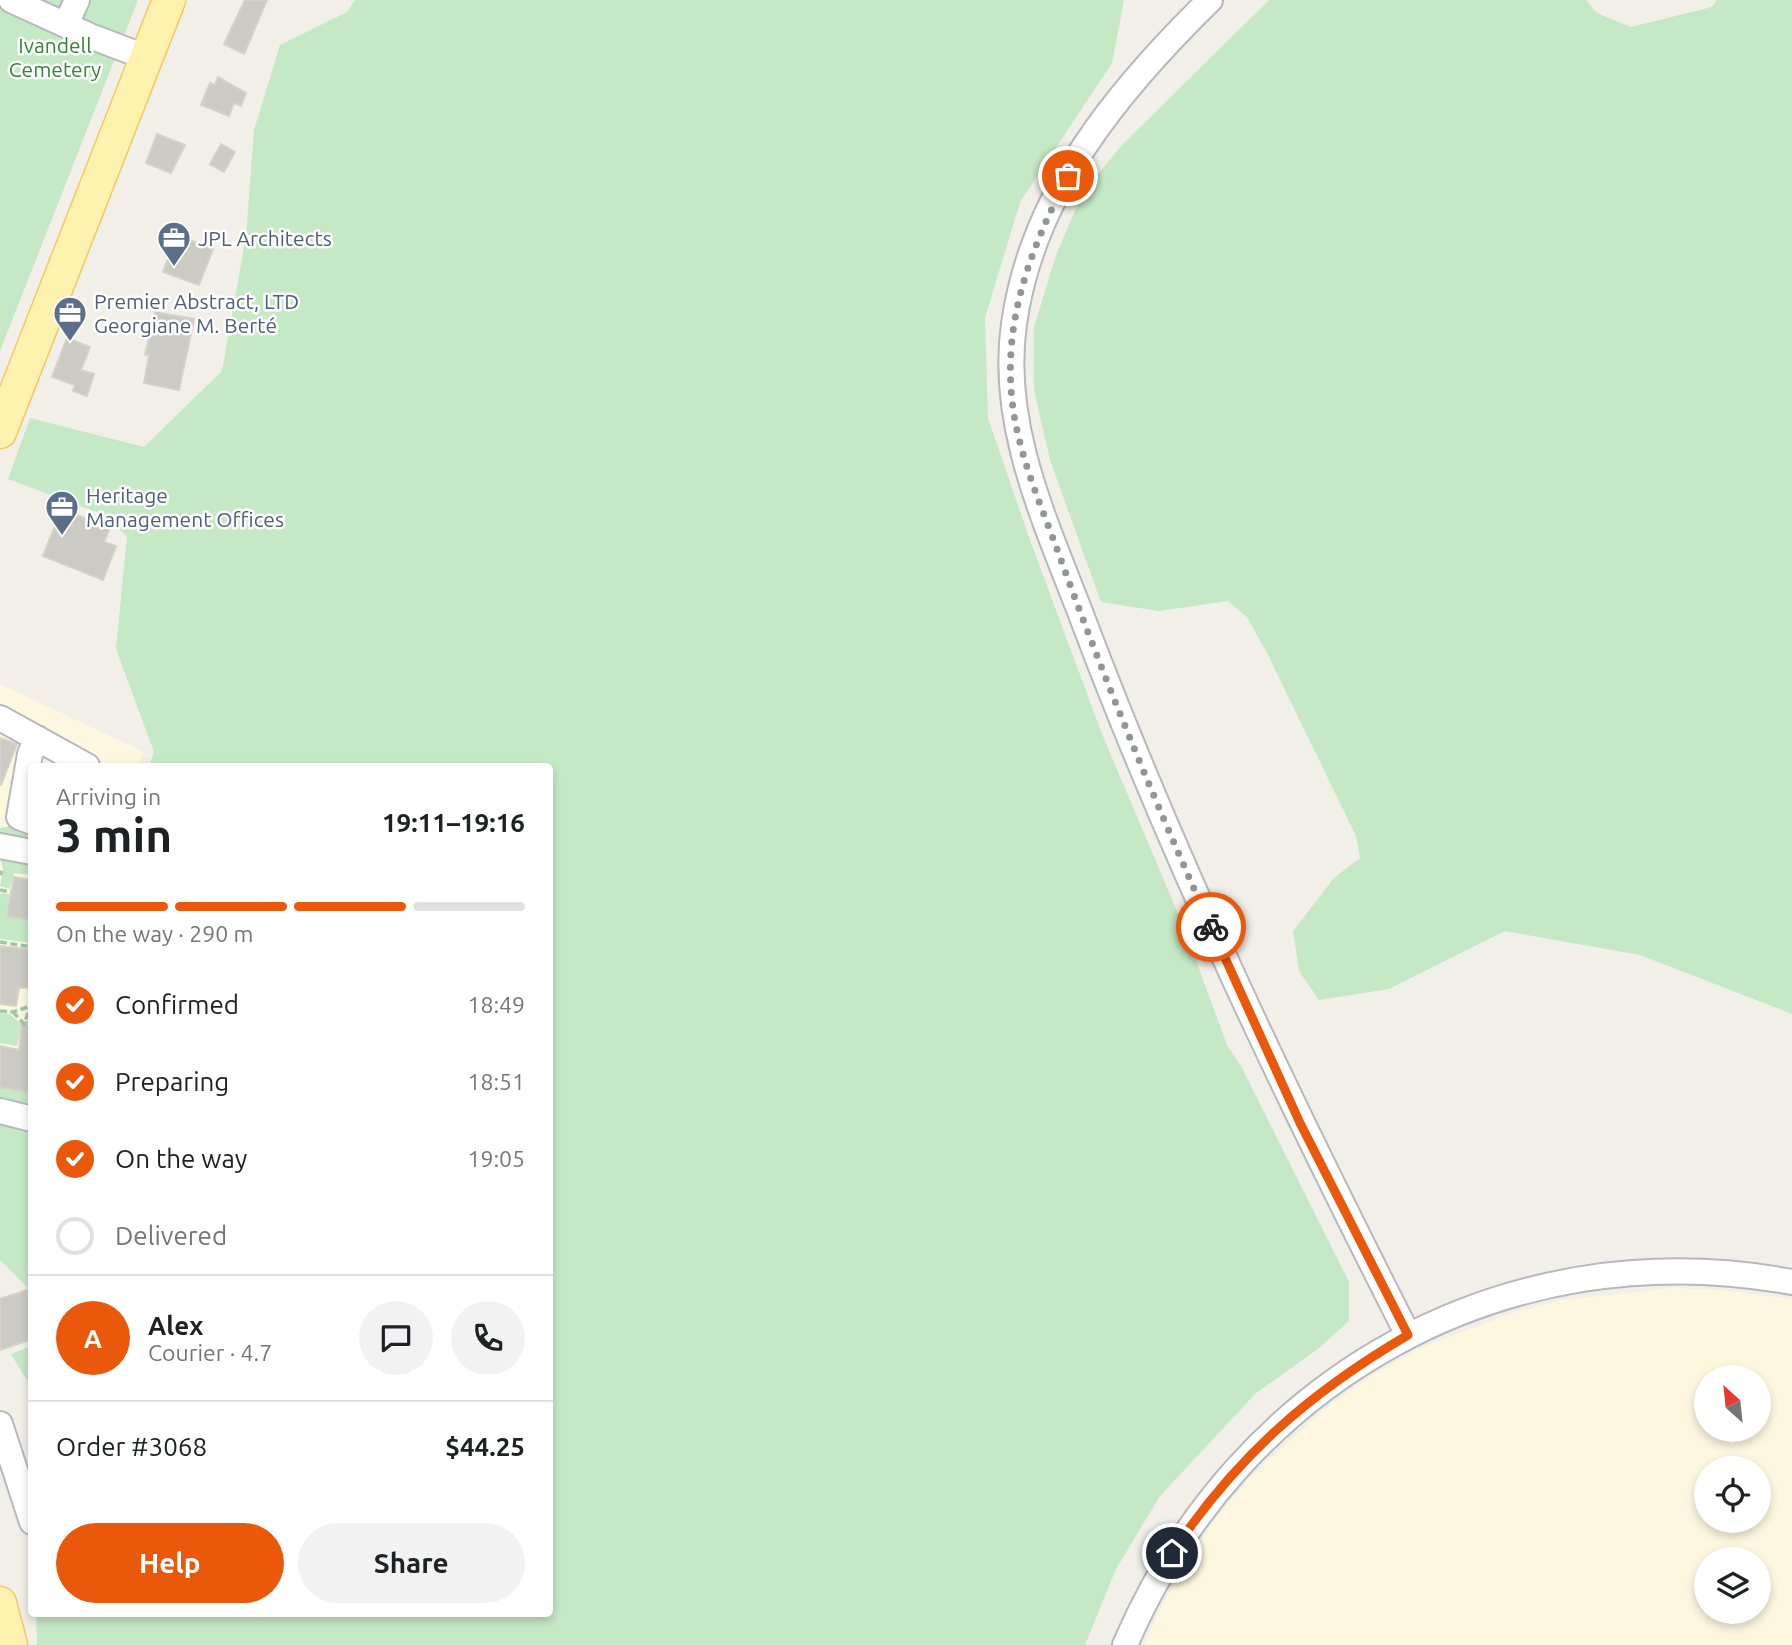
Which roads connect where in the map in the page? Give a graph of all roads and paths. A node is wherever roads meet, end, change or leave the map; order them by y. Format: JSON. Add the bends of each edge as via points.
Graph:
{"nodes":[{"id":1,"x":11,"y":0,"type":"edge"},
{"id":2,"x":77,"y":0,"type":"edge"},
{"id":3,"x":169,"y":0,"type":"edge"},
{"id":4,"x":1210,"y":0,"type":"edge"},
{"id":5,"x":66,"y":24,"type":"junction"},
{"id":6,"x":145,"y":57,"type":"junction"},
{"id":7,"x":0,"y":432,"type":"edge"},
{"id":8,"x":0,"y":718,"type":"edge"},
{"id":9,"x":37,"y":738,"type":"junction"},
{"id":10,"x":28,"y":763,"type":"edge"},
{"id":11,"x":82,"y":763,"type":"edge"},
{"id":12,"x":28,"y":765,"type":"edge"},
{"id":13,"x":28,"y":820,"type":"edge"},
{"id":14,"x":0,"y":846,"type":"edge"},
{"id":15,"x":28,"y":851,"type":"edge"},
{"id":16,"x":0,"y":890,"type":"edge"},
{"id":17,"x":11,"y":892,"type":"dead end"},
{"id":18,"x":0,"y":942,"type":"edge"},
{"id":19,"x":28,"y":946,"type":"edge"},
{"id":20,"x":28,"y":1007,"type":"edge"},
{"id":21,"x":0,"y":1011,"type":"edge"},
{"id":22,"x":13,"y":1013,"type":"junction"},
{"id":23,"x":28,"y":1014,"type":"edge"},
{"id":24,"x":0,"y":1111,"type":"edge"},
{"id":25,"x":28,"y":1118,"type":"edge"},
{"id":26,"x":1792,"y":1282,"type":"edge"},
{"id":27,"x":1408,"y":1335,"type":"junction"},
{"id":28,"x":2,"y":1438,"type":"edge"},
{"id":29,"x":28,"y":1511,"type":"edge"},
{"id":30,"x":0,"y":1603,"type":"edge"},
{"id":31,"x":11,"y":1645,"type":"edge"},
{"id":32,"x":1125,"y":1645,"type":"edge"}],
"edges":[{"from":1,"to":5,"type":"lane"},
{"from":2,"to":5,"type":"lane"},
{"from":3,"to":6,"type":"main road"},
{"from":4,"to":27,"type":"lane","via":[[1114,102],[1089,138],[1048,216],[1032,253],[1014,323],[1011,388],[1015,417],[1064,568],[1166,824],[1300,1123]]},
{"from":5,"to":6,"type":"lane"},
{"from":6,"to":7,"type":"main road"},
{"from":8,"to":9,"type":"lane"},
{"from":9,"to":10,"type":"lane"},
{"from":9,"to":11,"type":"lane"},
{"from":12,"to":13,"type":"lane","via":[[19,817]]},
{"from":14,"to":15,"type":"lane"},
{"from":16,"to":17,"type":"path"},
{"from":18,"to":19,"type":"path"},
{"from":20,"to":22,"type":"path"},
{"from":21,"to":22,"type":"path"},
{"from":22,"to":23,"type":"path","via":[[24,1024]]},
{"from":24,"to":25,"type":"lane"},
{"from":26,"to":27,"type":"lane","via":[[1710,1272],[1614,1275],[1507,1296]]},
{"from":27,"to":32,"type":"lane","via":[[1316,1394],[1238,1466],[1172,1553]]},
{"from":28,"to":29,"type":"lane"},
{"from":30,"to":31,"type":"main road"}]}
